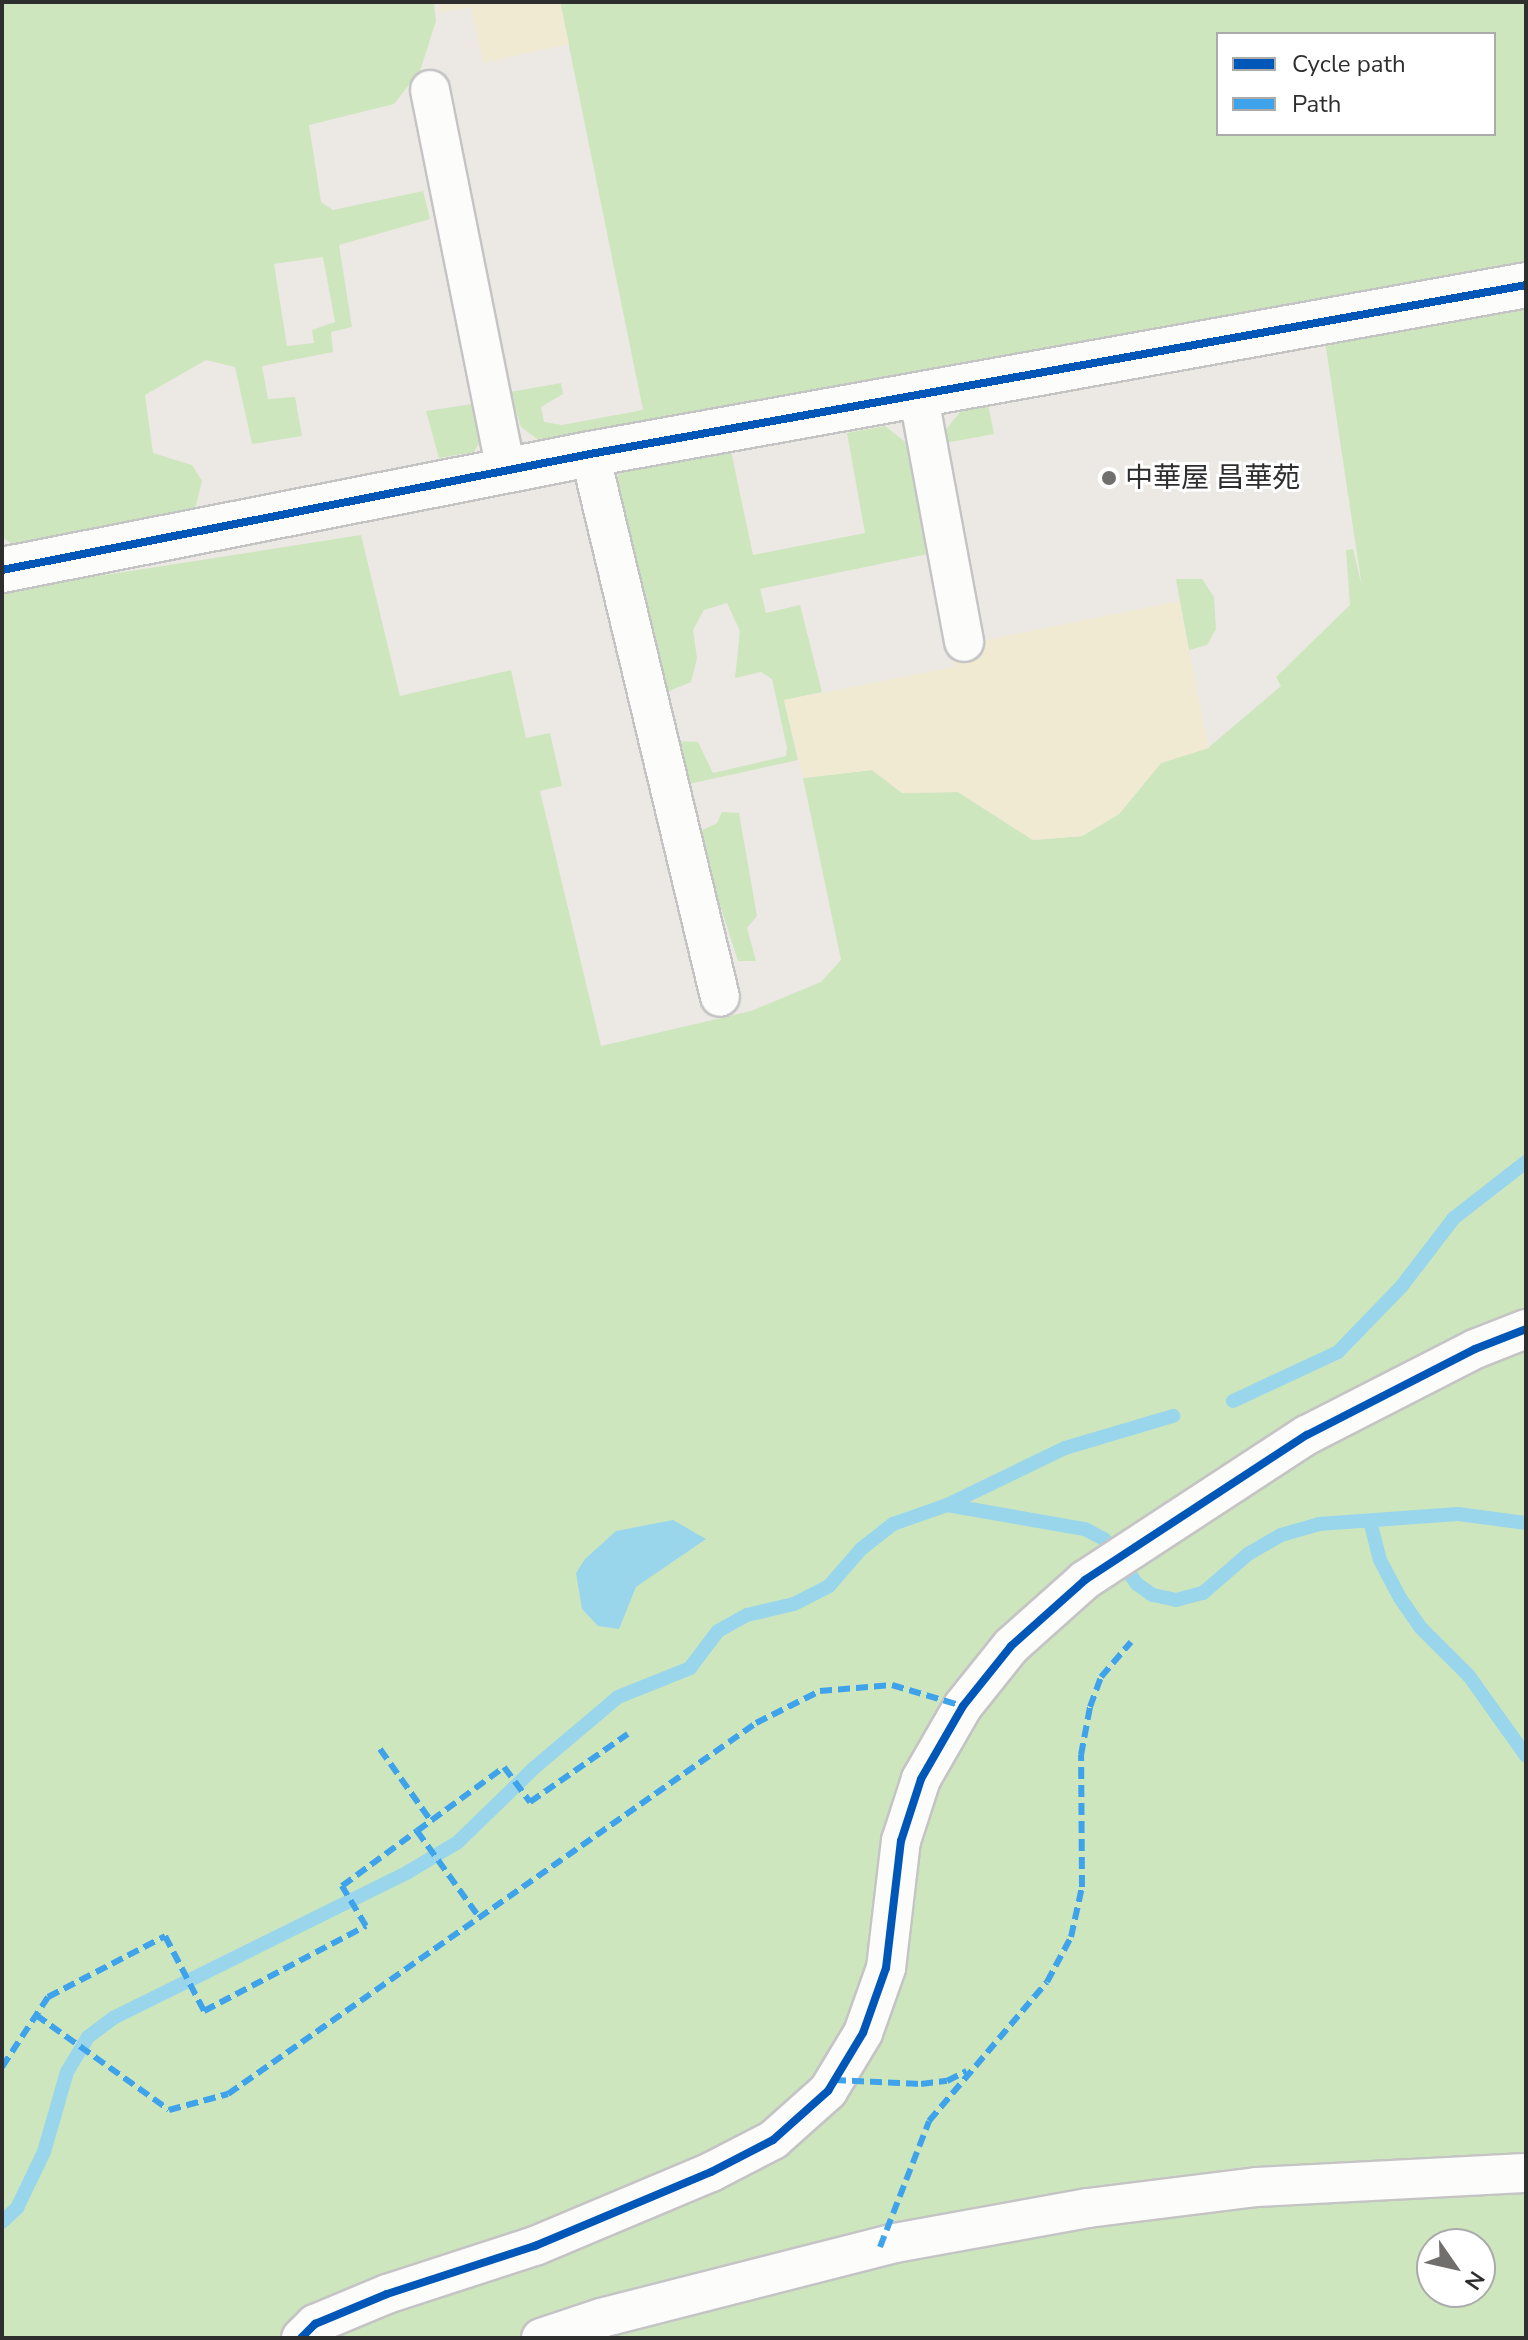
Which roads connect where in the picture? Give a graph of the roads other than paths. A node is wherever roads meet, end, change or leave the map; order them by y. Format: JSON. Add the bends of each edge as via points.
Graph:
{"nodes":[{"id":1,"x":430,"y":90,"type":"dead end"},
{"id":2,"x":1526,"y":285,"type":"edge"},
{"id":3,"x":918,"y":393,"type":"junction"},
{"id":4,"x":590,"y":454,"type":"junction"},
{"id":5,"x":506,"y":470,"type":"junction"},
{"id":6,"x":2,"y":570,"type":"edge"},
{"id":7,"x":964,"y":642,"type":"dead end"},
{"id":8,"x":720,"y":997,"type":"dead end"},
{"id":9,"x":1526,"y":1329,"type":"edge"},
{"id":10,"x":1526,"y":2173,"type":"edge"},
{"id":11,"x":301,"y":2338,"type":"edge"},
{"id":12,"x":541,"y":2338,"type":"edge"}],
"edges":[{"from":1,"to":5,"type":"street"},
{"from":2,"to":3,"type":"street"},
{"from":3,"to":4,"type":"street"},
{"from":3,"to":7,"type":"street"},
{"from":4,"to":5,"type":"street"},
{"from":4,"to":8,"type":"street"},
{"from":5,"to":6,"type":"street"},
{"from":9,"to":11,"type":"street","via":[[1475,1349],[1307,1435],[1085,1580],[1011,1646],[963,1706],[921,1779],[901,1841],[886,1968],[863,2033],[828,2091],[773,2140],[711,2172],[535,2246],[315,2324]]},
{"from":10,"to":12,"type":"street","via":[[1257,2187],[1088,2208],[895,2243]]}]}
